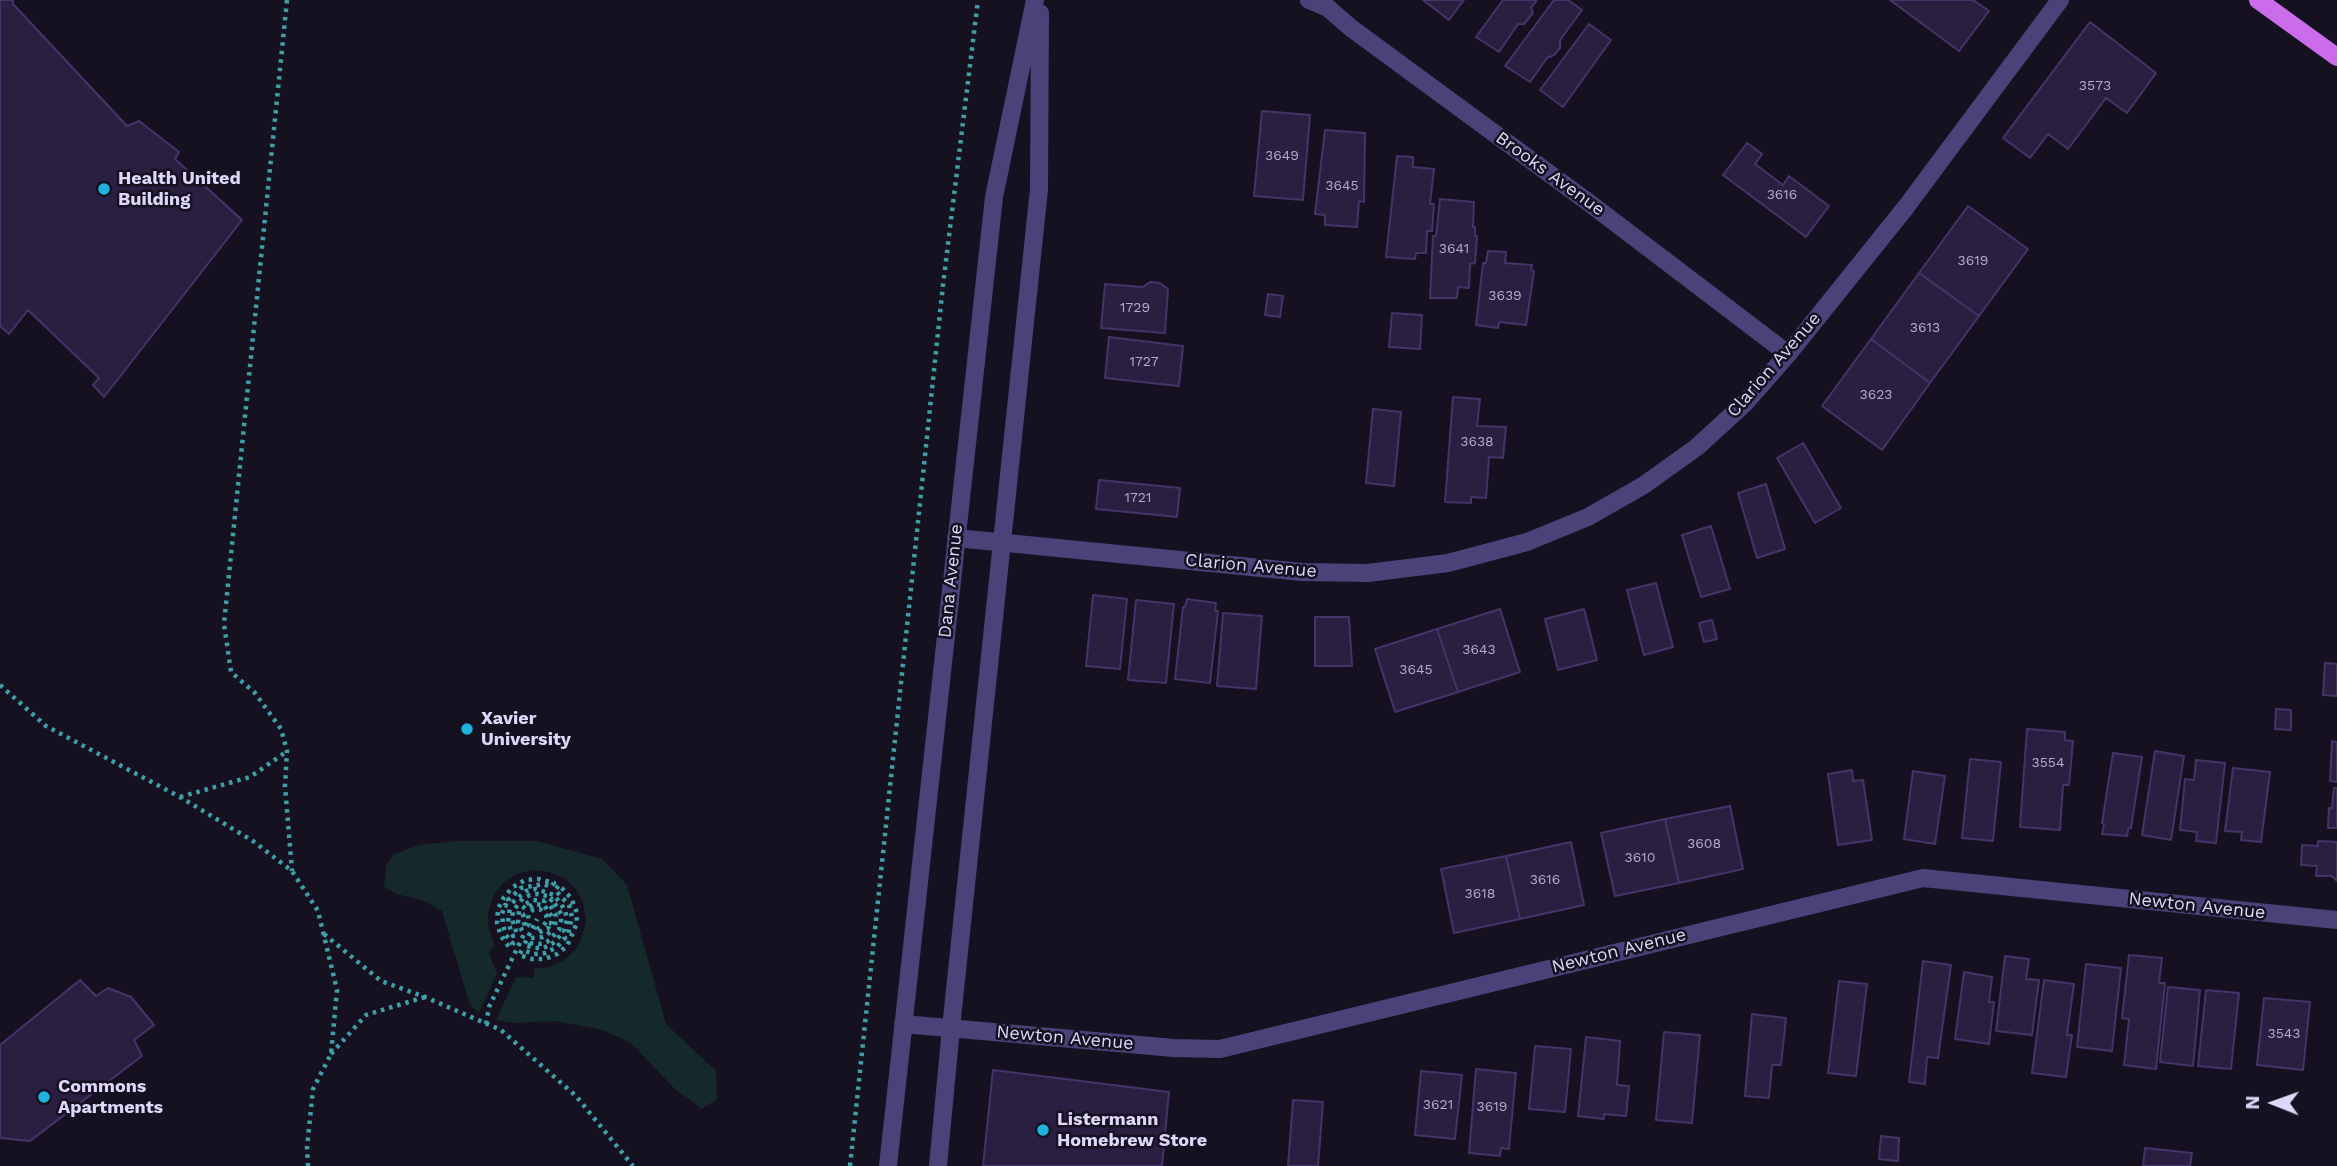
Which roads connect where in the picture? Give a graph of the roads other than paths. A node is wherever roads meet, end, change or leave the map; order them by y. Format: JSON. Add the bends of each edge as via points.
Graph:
{"nodes":[{"id":1,"x":1037,"y":0,"type":"edge"},
{"id":2,"x":1309,"y":0,"type":"edge"},
{"id":3,"x":2060,"y":0,"type":"edge"},
{"id":4,"x":2258,"y":0,"type":"edge"},
{"id":5,"x":2337,"y":57,"type":"edge"},
{"id":6,"x":1788,"y":354,"type":"junction"},
{"id":7,"x":956,"y":538,"type":"junction"},
{"id":8,"x":1002,"y":543,"type":"junction"},
{"id":9,"x":2337,"y":920,"type":"edge"},
{"id":10,"x":904,"y":1024,"type":"junction"},
{"id":11,"x":951,"y":1028,"type":"junction"},
{"id":12,"x":888,"y":1166,"type":"edge"},
{"id":13,"x":938,"y":1166,"type":"edge"}],
"edges":[{"from":1,"to":7,"type":"street","name":"Dana Avenue","via":[[994,197]]},
{"from":1,"to":8,"type":"street","name":"Dana Avenue","via":[[1039,189]]},
{"from":2,"to":6,"type":"street","name":"Brooks Avenue","via":[[1328,8]]},
{"from":3,"to":6,"type":"street","name":"Clarion Avenue","via":[[1906,207]]},
{"from":4,"to":5,"type":"main road"},
{"from":6,"to":8,"type":"street","name":"Clarion Avenue","via":[[1726,421],[1644,485],[1588,517],[1527,542],[1448,563],[1368,573],[1302,572]]},
{"from":7,"to":8,"type":"street","name":"Clarion Avenue"},
{"from":7,"to":10,"type":"street","name":"Dana Avenue"},
{"from":8,"to":11,"type":"street","name":"Dana Avenue"},
{"from":9,"to":11,"type":"street","name":"Newton Avenue","via":[[1923,878],[1220,1049]]},
{"from":10,"to":11,"type":"street","name":"Newton Avenue"},
{"from":10,"to":12,"type":"street","name":"Dana Avenue"},
{"from":11,"to":13,"type":"street","name":"Dana Avenue"}]}
